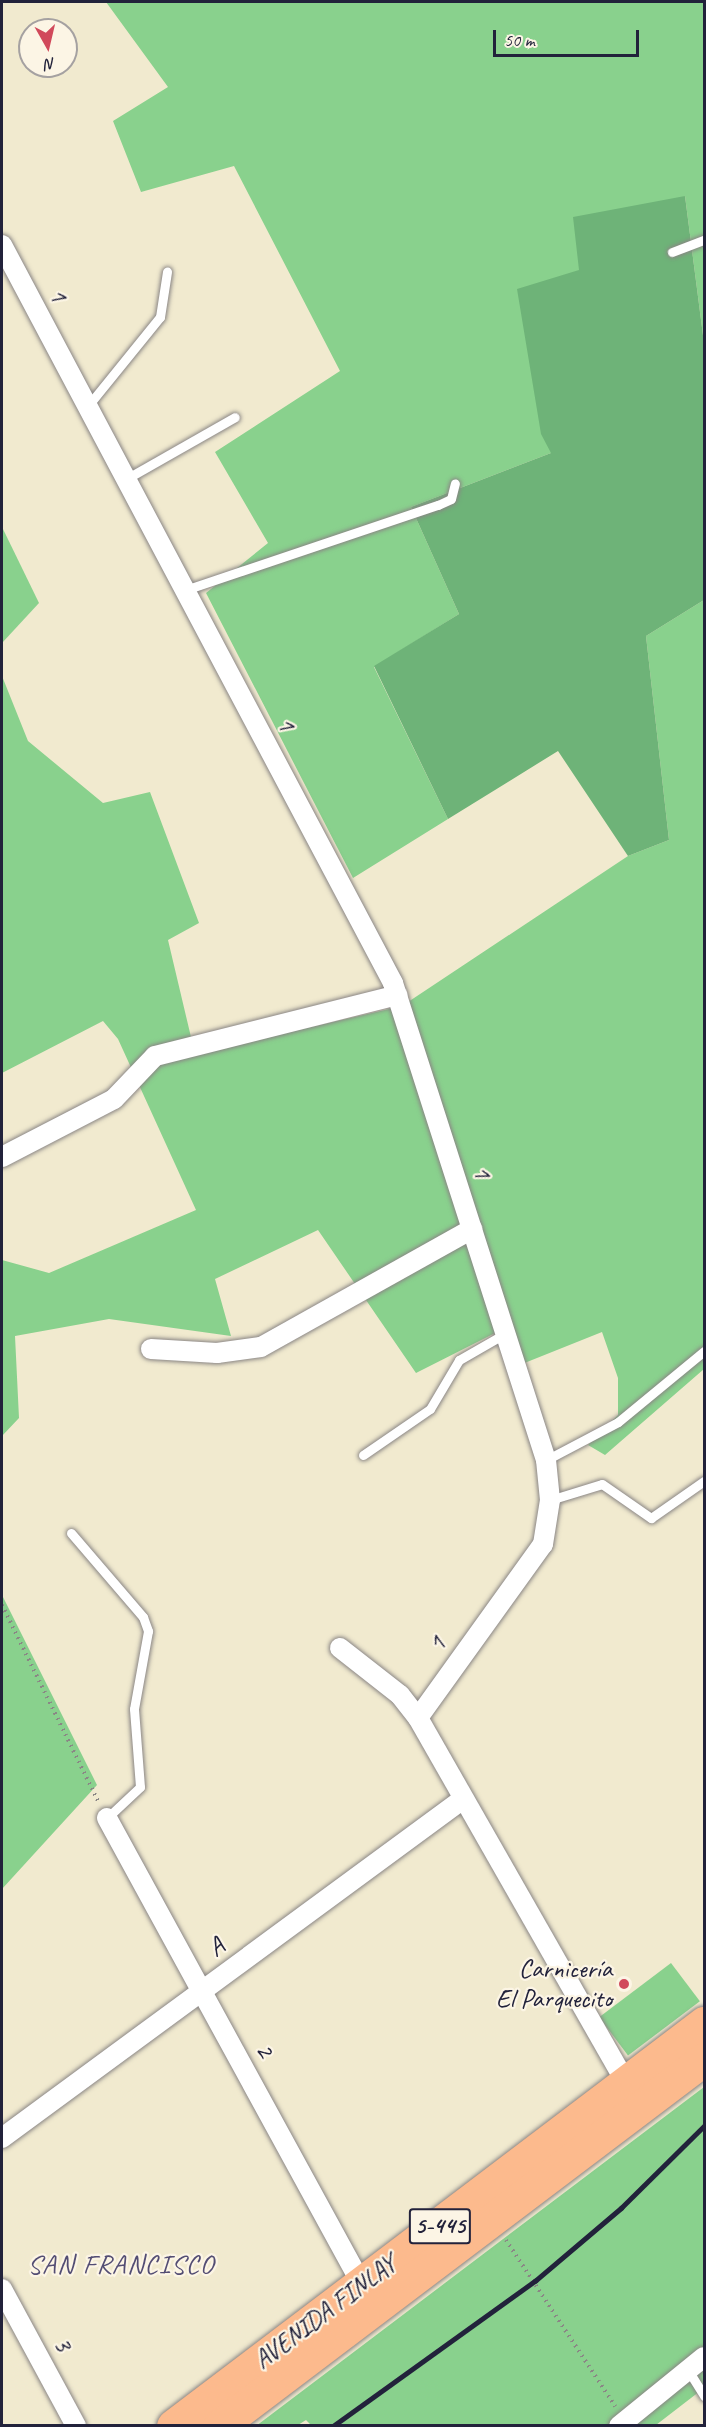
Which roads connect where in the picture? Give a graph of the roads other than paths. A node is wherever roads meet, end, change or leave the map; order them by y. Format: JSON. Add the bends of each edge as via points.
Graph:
{"nodes":[{"id":1,"x":705,"y":240,"type":"edge"},
{"id":2,"x":2,"y":245,"type":"edge"},
{"id":3,"x":672,"y":252,"type":"dead end"},
{"id":4,"x":167,"y":272,"type":"dead end"},
{"id":5,"x":87,"y":407,"type":"junction"},
{"id":6,"x":234,"y":417,"type":"dead end"},
{"id":7,"x":126,"y":480,"type":"junction"},
{"id":8,"x":455,"y":483,"type":"dead end"},
{"id":9,"x":184,"y":591,"type":"junction"},
{"id":10,"x":397,"y":995,"type":"junction"},
{"id":11,"x":2,"y":1157,"type":"edge"},
{"id":12,"x":472,"y":1229,"type":"junction"},
{"id":13,"x":506,"y":1334,"type":"junction"},
{"id":14,"x":151,"y":1349,"type":"dead end"},
{"id":15,"x":705,"y":1351,"type":"edge"},
{"id":16,"x":363,"y":1455,"type":"dead end"},
{"id":17,"x":546,"y":1460,"type":"junction"},
{"id":18,"x":705,"y":1481,"type":"edge"},
{"id":19,"x":550,"y":1500,"type":"junction"},
{"id":20,"x":71,"y":1533,"type":"dead end"},
{"id":21,"x":340,"y":1648,"type":"dead end"},
{"id":22,"x":418,"y":1718,"type":"junction"},
{"id":23,"x":463,"y":1799,"type":"junction"},
{"id":24,"x":107,"y":1818,"type":"joint"},
{"id":25,"x":202,"y":1991,"type":"junction"},
{"id":26,"x":705,"y":2023,"type":"edge"},
{"id":27,"x":705,"y":2059,"type":"edge"},
{"id":28,"x":634,"y":2095,"type":"junction"},
{"id":29,"x":2,"y":2138,"type":"edge"},
{"id":30,"x":2,"y":2289,"type":"edge"},
{"id":31,"x":369,"y":2297,"type":"junction"},
{"id":32,"x":705,"y":2357,"type":"edge"},
{"id":33,"x":688,"y":2370,"type":"junction"},
{"id":34,"x":705,"y":2396,"type":"edge"},
{"id":35,"x":622,"y":2423,"type":"edge"},
{"id":36,"x":76,"y":2426,"type":"edge"},
{"id":37,"x":173,"y":2426,"type":"edge"},
{"id":38,"x":219,"y":2426,"type":"edge"}],
"edges":[{"from":1,"to":3,"type":"lane"},
{"from":2,"to":5,"type":"street","name":"1"},
{"from":4,"to":5,"type":"lane","via":[[160,317]]},
{"from":5,"to":7,"type":"street","name":"1"},
{"from":6,"to":7,"type":"lane"},
{"from":7,"to":9,"type":"street","name":"1"},
{"from":8,"to":9,"type":"lane","via":[[451,499],[438,505]]},
{"from":9,"to":10,"type":"street","name":"1"},
{"from":10,"to":11,"type":"street","via":[[155,1056],[114,1099]]},
{"from":10,"to":12,"type":"street","name":"1"},
{"from":12,"to":13,"type":"street","name":"1"},
{"from":12,"to":14,"type":"street","via":[[261,1347],[217,1353]]},
{"from":13,"to":16,"type":"lane","via":[[459,1360],[430,1409]]},
{"from":13,"to":17,"type":"street","name":"1"},
{"from":15,"to":17,"type":"lane","via":[[618,1422]]},
{"from":17,"to":19,"type":"street","name":"1"},
{"from":18,"to":19,"type":"lane","via":[[651,1518],[602,1484]]},
{"from":19,"to":22,"type":"street","name":"1","via":[[543,1544]]},
{"from":20,"to":24,"type":"lane","via":[[143,1617],[148,1631],[134,1709],[140,1787]]},
{"from":21,"to":22,"type":"street","via":[[400,1695]]},
{"from":22,"to":23,"type":"street"},
{"from":23,"to":25,"type":"street","name":"A"},
{"from":23,"to":28,"type":"street"},
{"from":24,"to":25,"type":"street","name":"2"},
{"from":25,"to":29,"type":"street","name":"A"},
{"from":25,"to":31,"type":"street","name":"2"},
{"from":26,"to":28,"type":"highway","name":"AVENIDA FINLAY","number":"5-445"},
{"from":27,"to":28,"type":"highway","name":"AVENIDA FINLAY","number":"5-445"},
{"from":28,"to":31,"type":"highway","name":"AVENIDA FINLAY","number":"5-445"},
{"from":28,"to":31,"type":"highway","name":"AVENIDA FINLAY","number":"5-445","via":[[492,2222]]},
{"from":30,"to":36,"type":"street","name":"3"},
{"from":31,"to":37,"type":"highway","name":"AVENIDA FINLAY","number":"5-445"},
{"from":31,"to":38,"type":"highway","name":"AVENIDA FINLAY","number":"5-445"},
{"from":32,"to":33,"type":"street"},
{"from":33,"to":34,"type":"lane"},
{"from":33,"to":35,"type":"street"}]}
